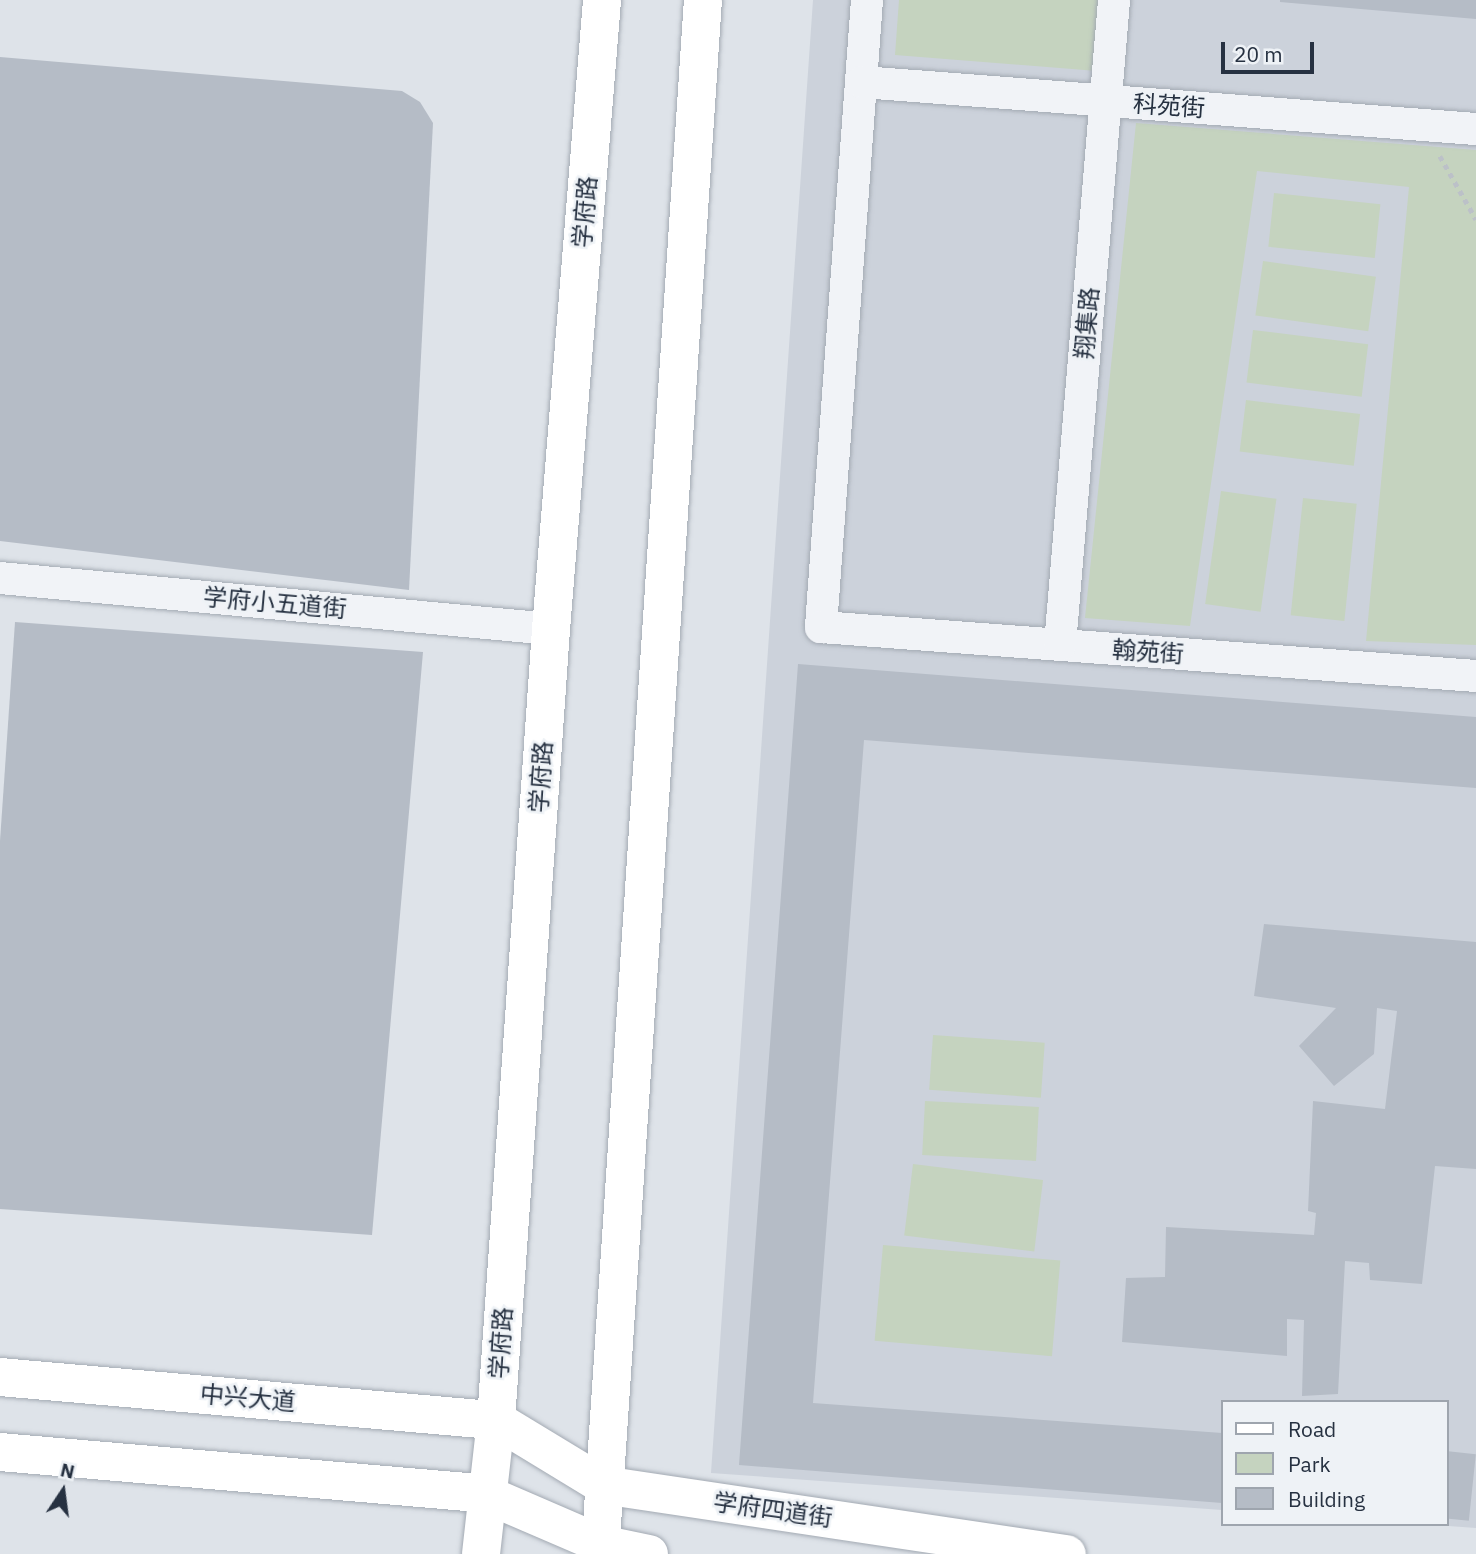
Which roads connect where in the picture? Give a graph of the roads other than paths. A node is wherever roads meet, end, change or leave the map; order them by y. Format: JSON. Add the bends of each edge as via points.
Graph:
{"nodes":[{"id":1,"x":602,"y":0,"type":"edge"},
{"id":2,"x":704,"y":0,"type":"edge"},
{"id":3,"x":867,"y":0,"type":"edge"},
{"id":4,"x":1114,"y":0,"type":"edge"},
{"id":5,"x":862,"y":82,"type":"junction"},
{"id":6,"x":1105,"y":101,"type":"junction"},
{"id":7,"x":1476,"y":129,"type":"edge"},
{"id":8,"x":0,"y":578,"type":"edge"},
{"id":9,"x":551,"y":629,"type":"junction"},
{"id":10,"x":1060,"y":645,"type":"junction"},
{"id":11,"x":1476,"y":676,"type":"edge"},
{"id":12,"x":0,"y":1377,"type":"edge"},
{"id":13,"x":496,"y":1420,"type":"junction"},
{"id":14,"x":0,"y":1452,"type":"edge"},
{"id":15,"x":603,"y":1485,"type":"junction"},
{"id":16,"x":485,"y":1494,"type":"junction"},
{"id":17,"x":600,"y":1549,"type":"edge"},
{"id":18,"x":481,"y":1554,"type":"edge"},
{"id":19,"x":649,"y":1554,"type":"edge"},
{"id":20,"x":1067,"y":1554,"type":"edge"}],
"edges":[{"from":1,"to":9,"type":"main road","name":"学府路"},
{"from":2,"to":15,"type":"main road"},
{"from":3,"to":5,"type":"street"},
{"from":4,"to":6,"type":"street","name":"翔集路"},
{"from":5,"to":6,"type":"street","name":"科苑街"},
{"from":5,"to":10,"type":"street","name":"翰苑街","via":[[821,627]]},
{"from":6,"to":7,"type":"street","name":"科苑街"},
{"from":6,"to":10,"type":"street","name":"翔集路"},
{"from":8,"to":9,"type":"street","name":"学府小五道街"},
{"from":9,"to":13,"type":"main road","name":"学府路"},
{"from":10,"to":11,"type":"street","name":"翰苑街"},
{"from":12,"to":13,"type":"main road","name":"中兴大道"},
{"from":13,"to":15,"type":"main road","name":"学府四道街"},
{"from":13,"to":16,"type":"main road","name":"学府路"},
{"from":14,"to":16,"type":"main road"},
{"from":15,"to":17,"type":"main road"},
{"from":15,"to":20,"type":"main road","name":"学府四道街"},
{"from":16,"to":17,"type":"main road"},
{"from":16,"to":18,"type":"main road","name":"学府路"},
{"from":17,"to":19,"type":"main road"}]}
